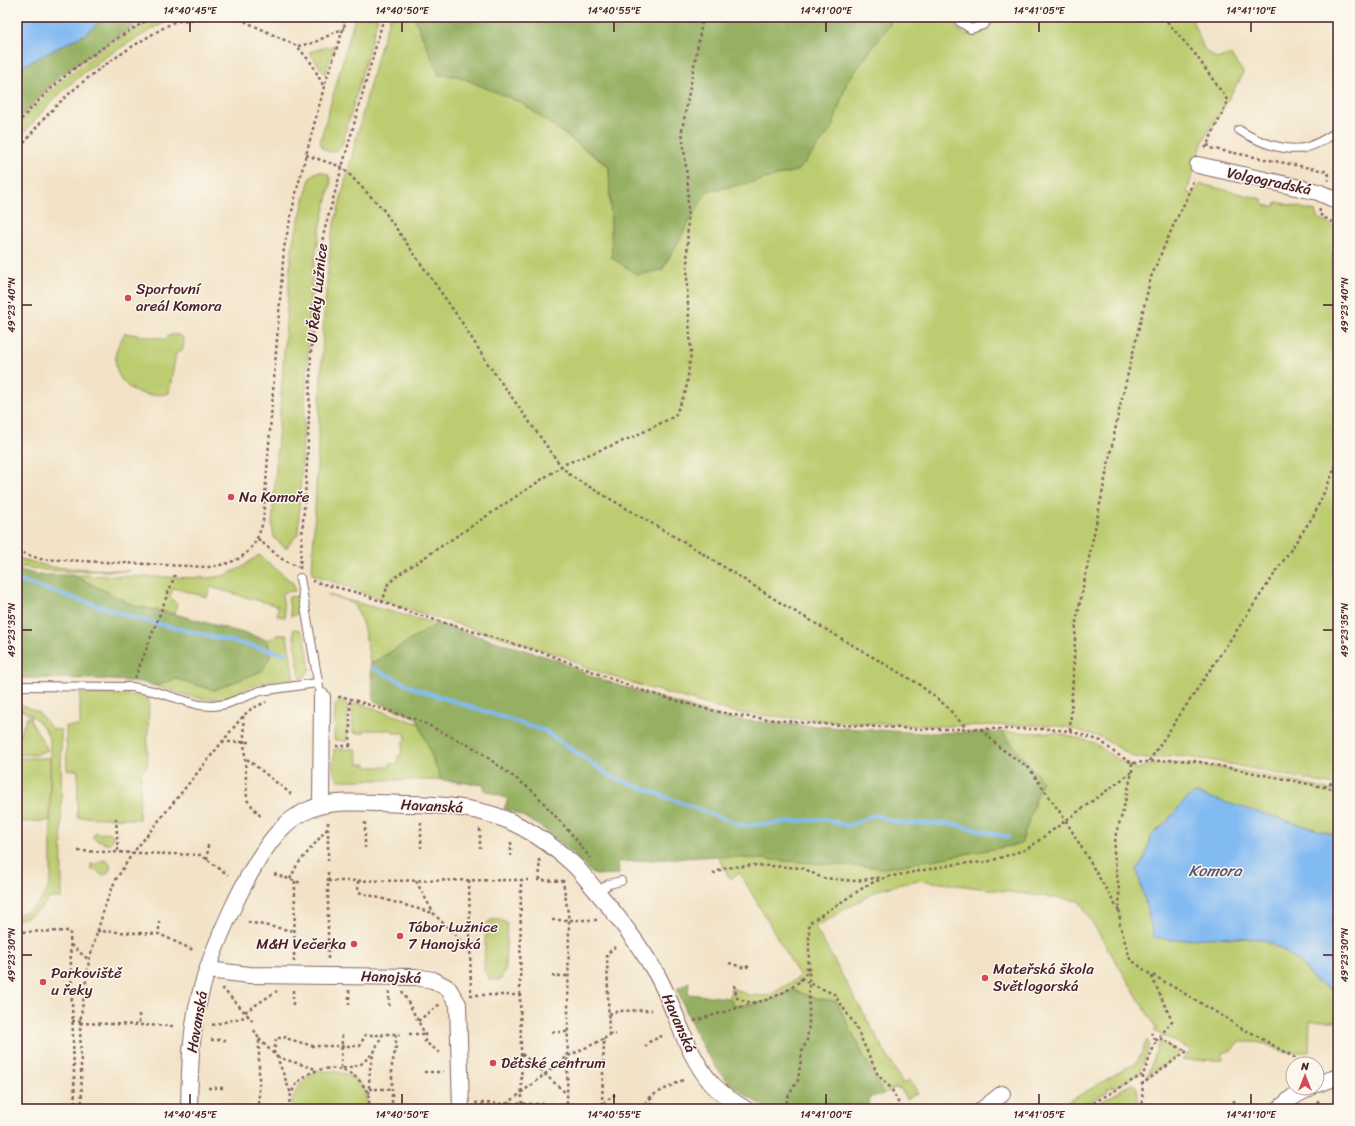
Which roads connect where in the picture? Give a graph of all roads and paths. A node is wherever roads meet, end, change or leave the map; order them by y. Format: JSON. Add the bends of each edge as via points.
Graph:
{"nodes":[{"id":1,"x":154,"y":17,"type":"edge"},
{"id":2,"x":184,"y":17,"type":"edge"},
{"id":3,"x":347,"y":17,"type":"edge"},
{"id":4,"x":384,"y":17,"type":"edge"},
{"id":5,"x":703,"y":17,"type":"edge"},
{"id":6,"x":957,"y":17,"type":"edge"},
{"id":7,"x":990,"y":17,"type":"edge"},
{"id":8,"x":1163,"y":17,"type":"edge"},
{"id":9,"x":241,"y":18,"type":"edge"},
{"id":10,"x":176,"y":21,"type":"junction"},
{"id":11,"x":344,"y":28,"type":"junction"},
{"id":12,"x":297,"y":46,"type":"junction"},
{"id":13,"x":324,"y":87,"type":"junction"},
{"id":14,"x":17,"y":124,"type":"edge"},
{"id":15,"x":1239,"y":130,"type":"dead end"},
{"id":16,"x":1338,"y":131,"type":"edge"},
{"id":17,"x":1208,"y":143,"type":"junction"},
{"id":18,"x":17,"y":153,"type":"edge"},
{"id":19,"x":306,"y":155,"type":"junction"},
{"id":20,"x":1198,"y":165,"type":"junction"},
{"id":21,"x":342,"y":168,"type":"junction"},
{"id":22,"x":1328,"y":183,"type":"dead end"},
{"id":23,"x":1338,"y":201,"type":"edge"},
{"id":24,"x":1322,"y":205,"type":"dead end"},
{"id":25,"x":1338,"y":226,"type":"edge"},
{"id":26,"x":1338,"y":461,"type":"edge"},
{"id":27,"x":561,"y":466,"type":"junction"},
{"id":28,"x":258,"y":539,"type":"junction"},
{"id":29,"x":17,"y":550,"type":"edge"},
{"id":30,"x":300,"y":568,"type":"junction"},
{"id":31,"x":175,"y":575,"type":"dead end"},
{"id":32,"x":300,"y":578,"type":"junction"},
{"id":33,"x":382,"y":603,"type":"junction"},
{"id":34,"x":17,"y":686,"type":"edge"},
{"id":35,"x":132,"y":688,"type":"junction"},
{"id":36,"x":326,"y":692,"type":"junction"},
{"id":37,"x":350,"y":699,"type":"junction"},
{"id":38,"x":270,"y":701,"type":"dead end"},
{"id":39,"x":243,"y":716,"type":"junction"},
{"id":40,"x":967,"y":729,"type":"junction"},
{"id":41,"x":982,"y":729,"type":"junction"},
{"id":42,"x":1070,"y":732,"type":"junction"},
{"id":43,"x":222,"y":742,"type":"junction"},
{"id":44,"x":245,"y":742,"type":"junction"},
{"id":45,"x":250,"y":742,"type":"dead end"},
{"id":46,"x":332,"y":746,"type":"dead end"},
{"id":47,"x":350,"y":746,"type":"junction"},
{"id":48,"x":354,"y":746,"type":"dead end"},
{"id":49,"x":247,"y":759,"type":"junction"},
{"id":50,"x":1149,"y":761,"type":"junction"},
{"id":51,"x":1132,"y":763,"type":"junction"},
{"id":52,"x":1132,"y":772,"type":"junction"},
{"id":53,"x":1338,"y":779,"type":"edge"},
{"id":54,"x":1324,"y":787,"type":"junction"},
{"id":55,"x":1338,"y":790,"type":"edge"},
{"id":56,"x":291,"y":794,"type":"dead end"},
{"id":57,"x":321,"y":805,"type":"junction"},
{"id":58,"x":116,"y":818,"type":"dead end"},
{"id":59,"x":262,"y":818,"type":"dead end"},
{"id":60,"x":1066,"y":821,"type":"junction"},
{"id":61,"x":328,"y":822,"type":"dead end"},
{"id":62,"x":365,"y":822,"type":"dead end"},
{"id":63,"x":421,"y":822,"type":"dead end"},
{"id":64,"x":328,"y":828,"type":"junction"},
{"id":65,"x":480,"y":829,"type":"dead end"},
{"id":66,"x":511,"y":842,"type":"dead end"},
{"id":67,"x":208,"y":845,"type":"dead end"},
{"id":68,"x":365,"y":848,"type":"dead end"},
{"id":69,"x":421,"y":848,"type":"dead end"},
{"id":70,"x":480,"y":848,"type":"dead end"},
{"id":71,"x":78,"y":851,"type":"dead end"},
{"id":72,"x":118,"y":852,"type":"junction"},
{"id":73,"x":132,"y":854,"type":"junction"},
{"id":74,"x":511,"y":856,"type":"dead end"},
{"id":75,"x":539,"y":859,"type":"dead end"},
{"id":76,"x":207,"y":860,"type":"junction"},
{"id":77,"x":593,"y":862,"type":"dead end"},
{"id":78,"x":328,"y":864,"type":"dead end"},
{"id":79,"x":328,"y":872,"type":"dead end"},
{"id":80,"x":274,"y":874,"type":"dead end"},
{"id":81,"x":713,"y":874,"type":"dead end"},
{"id":82,"x":228,"y":875,"type":"dead end"},
{"id":83,"x":887,"y":877,"type":"junction"},
{"id":84,"x":290,"y":879,"type":"junction"},
{"id":85,"x":415,"y":880,"type":"junction"},
{"id":86,"x":469,"y":880,"type":"junction"},
{"id":87,"x":521,"y":880,"type":"junction"},
{"id":88,"x":528,"y":880,"type":"dead end"},
{"id":89,"x":295,"y":881,"type":"junction"},
{"id":90,"x":328,"y":881,"type":"junction"},
{"id":91,"x":358,"y":881,"type":"junction"},
{"id":92,"x":621,"y":881,"type":"dead end"},
{"id":93,"x":301,"y":883,"type":"dead end"},
{"id":94,"x":597,"y":892,"type":"junction"},
{"id":95,"x":434,"y":914,"type":"junction"},
{"id":96,"x":1120,"y":914,"type":"junction"},
{"id":97,"x":552,"y":920,"type":"dead end"},
{"id":98,"x":570,"y":920,"type":"junction"},
{"id":99,"x":596,"y":920,"type":"dead end"},
{"id":100,"x":159,"y":921,"type":"dead end"},
{"id":101,"x":248,"y":922,"type":"dead end"},
{"id":102,"x":97,"y":931,"type":"junction"},
{"id":103,"x":294,"y":931,"type":"junction"},
{"id":104,"x":17,"y":932,"type":"edge"},
{"id":105,"x":159,"y":934,"type":"junction"},
{"id":106,"x":71,"y":945,"type":"junction"},
{"id":107,"x":615,"y":946,"type":"dead end"},
{"id":108,"x":193,"y":950,"type":"dead end"},
{"id":109,"x":470,"y":950,"type":"junction"},
{"id":110,"x":810,"y":955,"type":"junction"},
{"id":111,"x":89,"y":960,"type":"junction"},
{"id":112,"x":294,"y":963,"type":"dead end"},
{"id":113,"x":729,"y":963,"type":"dead end"},
{"id":114,"x":750,"y":965,"type":"dead end"},
{"id":115,"x":208,"y":970,"type":"junction"},
{"id":116,"x":1152,"y":975,"type":"junction"},
{"id":117,"x":328,"y":976,"type":"junction"},
{"id":118,"x":552,"y":976,"type":"dead end"},
{"id":119,"x":569,"y":976,"type":"junction"},
{"id":120,"x":800,"y":979,"type":"junction"},
{"id":121,"x":392,"y":981,"type":"junction"},
{"id":122,"x":810,"y":983,"type":"junction"},
{"id":123,"x":734,"y":985,"type":"dead end"},
{"id":124,"x":293,"y":986,"type":"dead end"},
{"id":125,"x":349,"y":986,"type":"dead end"},
{"id":126,"x":222,"y":988,"type":"dead end"},
{"id":127,"x":278,"y":990,"type":"dead end"},
{"id":128,"x":453,"y":994,"type":"junction"},
{"id":129,"x":471,"y":995,"type":"junction"},
{"id":130,"x":520,"y":995,"type":"junction"},
{"id":131,"x":756,"y":1002,"type":"junction"},
{"id":132,"x":293,"y":1006,"type":"dead end"},
{"id":133,"x":349,"y":1006,"type":"dead end"},
{"id":134,"x":389,"y":1009,"type":"dead end"},
{"id":135,"x":652,"y":1010,"type":"dead end"},
{"id":136,"x":245,"y":1012,"type":"junction"},
{"id":137,"x":139,"y":1014,"type":"dead end"},
{"id":138,"x":609,"y":1014,"type":"junction"},
{"id":139,"x":249,"y":1016,"type":"junction"},
{"id":140,"x":72,"y":1021,"type":"junction"},
{"id":141,"x":418,"y":1021,"type":"junction"},
{"id":142,"x":81,"y":1022,"type":"junction"},
{"id":143,"x":254,"y":1022,"type":"dead end"},
{"id":144,"x":688,"y":1022,"type":"dead end"},
{"id":145,"x":139,"y":1025,"type":"junction"},
{"id":146,"x":212,"y":1025,"type":"dead end"},
{"id":147,"x":173,"y":1026,"type":"dead end"},
{"id":148,"x":254,"y":1030,"type":"dead end"},
{"id":149,"x":552,"y":1032,"type":"dead end"},
{"id":150,"x":568,"y":1032,"type":"junction"},
{"id":151,"x":1151,"y":1033,"type":"dead end"},
{"id":152,"x":396,"y":1034,"type":"junction"},
{"id":153,"x":400,"y":1034,"type":"dead end"},
{"id":154,"x":409,"y":1034,"type":"dead end"},
{"id":155,"x":425,"y":1034,"type":"junction"},
{"id":156,"x":609,"y":1034,"type":"junction"},
{"id":157,"x":616,"y":1034,"type":"dead end"},
{"id":158,"x":382,"y":1035,"type":"junction"},
{"id":159,"x":342,"y":1036,"type":"dead end"},
{"id":160,"x":664,"y":1036,"type":"dead end"},
{"id":161,"x":604,"y":1038,"type":"junction"},
{"id":162,"x":1159,"y":1038,"type":"junction"},
{"id":163,"x":259,"y":1039,"type":"junction"},
{"id":164,"x":211,"y":1040,"type":"dead end"},
{"id":165,"x":230,"y":1040,"type":"dead end"},
{"id":166,"x":1156,"y":1041,"type":"junction"},
{"id":167,"x":342,"y":1046,"type":"junction"},
{"id":168,"x":645,"y":1047,"type":"dead end"},
{"id":169,"x":372,"y":1053,"type":"junction"},
{"id":170,"x":442,"y":1054,"type":"dead end"},
{"id":171,"x":522,"y":1054,"type":"junction"},
{"id":172,"x":276,"y":1056,"type":"junction"},
{"id":173,"x":568,"y":1056,"type":"junction"},
{"id":174,"x":1292,"y":1056,"type":"edge"},
{"id":175,"x":317,"y":1069,"type":"junction"},
{"id":176,"x":341,"y":1069,"type":"junction"},
{"id":177,"x":424,"y":1072,"type":"dead end"},
{"id":178,"x":443,"y":1072,"type":"dead end"},
{"id":179,"x":543,"y":1074,"type":"junction"},
{"id":180,"x":1143,"y":1075,"type":"junction"},
{"id":181,"x":1338,"y":1078,"type":"edge"},
{"id":182,"x":685,"y":1080,"type":"dead end"},
{"id":183,"x":1325,"y":1082,"type":"edge"},
{"id":184,"x":1141,"y":1085,"type":"junction"},
{"id":185,"x":208,"y":1088,"type":"dead end"},
{"id":186,"x":224,"y":1088,"type":"dead end"},
{"id":187,"x":369,"y":1089,"type":"junction"},
{"id":188,"x":392,"y":1089,"type":"junction"},
{"id":189,"x":522,"y":1091,"type":"junction"},
{"id":190,"x":291,"y":1094,"type":"junction"},
{"id":191,"x":567,"y":1094,"type":"junction"},
{"id":192,"x":616,"y":1094,"type":"dead end"},
{"id":193,"x":1002,"y":1094,"type":"dead end"},
{"id":194,"x":369,"y":1095,"type":"junction"},
{"id":195,"x":651,"y":1096,"type":"junction"},
{"id":196,"x":1295,"y":1096,"type":"edge"},
{"id":197,"x":1234,"y":1100,"type":"dead end"},
{"id":198,"x":645,"y":1103,"type":"dead end"},
{"id":199,"x":506,"y":1104,"type":"junction"},
{"id":200,"x":522,"y":1104,"type":"junction"},
{"id":201,"x":567,"y":1104,"type":"junction"},
{"id":202,"x":602,"y":1104,"type":"junction"},
{"id":203,"x":1262,"y":1104,"type":"dead end"},
{"id":204,"x":461,"y":1106,"type":"edge"},
{"id":205,"x":900,"y":1106,"type":"dead end"},
{"id":206,"x":1154,"y":1106,"type":"dead end"},
{"id":207,"x":1142,"y":1108,"type":"edge"},
{"id":208,"x":75,"y":1109,"type":"edge"},
{"id":209,"x":82,"y":1109,"type":"edge"},
{"id":210,"x":189,"y":1109,"type":"edge"},
{"id":211,"x":259,"y":1109,"type":"edge"},
{"id":212,"x":289,"y":1109,"type":"edge"},
{"id":213,"x":369,"y":1109,"type":"edge"},
{"id":214,"x":392,"y":1109,"type":"edge"},
{"id":215,"x":567,"y":1109,"type":"edge"},
{"id":216,"x":602,"y":1109,"type":"edge"},
{"id":217,"x":651,"y":1109,"type":"edge"},
{"id":218,"x":745,"y":1109,"type":"edge"},
{"id":219,"x":785,"y":1109,"type":"edge"},
{"id":220,"x":984,"y":1109,"type":"edge"},
{"id":221,"x":1083,"y":1109,"type":"edge"},
{"id":222,"x":1234,"y":1109,"type":"edge"},
{"id":223,"x":1259,"y":1109,"type":"edge"},
{"id":224,"x":1279,"y":1109,"type":"edge"}],
"edges":[{"from":1,"to":14,"type":"path","via":[[84,60],[50,89]]},
{"from":2,"to":10,"type":"path"},
{"from":3,"to":11,"type":"path"},
{"from":4,"to":21,"type":"path","name":"U Řeky Lužnice"},
{"from":5,"to":27,"type":"path","via":[[682,130],[688,186],[687,288],[691,352],[686,391],[675,416],[634,437]]},
{"from":6,"to":7,"type":"lane","via":[[971,29],[983,25]]},
{"from":8,"to":17,"type":"path","via":[[1195,54],[1228,101]]},
{"from":9,"to":10,"type":"path"},
{"from":9,"to":12,"type":"path"},
{"from":10,"to":18,"type":"path","via":[[83,81],[37,126]]},
{"from":11,"to":12,"type":"path","via":[[313,43]]},
{"from":11,"to":13,"type":"path"},
{"from":12,"to":13,"type":"path","via":[[312,64]]},
{"from":13,"to":19,"type":"path"},
{"from":15,"to":16,"type":"lane","via":[[1249,137],[1287,148],[1303,148],[1318,143]]},
{"from":17,"to":20,"type":"path"},
{"from":17,"to":22,"type":"path","via":[[1209,148],[1325,171],[1329,175]]},
{"from":19,"to":21,"type":"path"},
{"from":19,"to":28,"type":"path","via":[[284,248],[263,522]]},
{"from":20,"to":23,"type":"street","name":"Volgogradská","via":[[1318,192]]},
{"from":20,"to":42,"type":"path","via":[[1186,200],[1151,277],[1119,411],[1076,622]]},
{"from":21,"to":27,"type":"path","via":[[382,208]]},
{"from":21,"to":30,"type":"path","name":"U Řeky Lužnice","via":[[319,253]]},
{"from":24,"to":25,"type":"path","via":[[1319,214]]},
{"from":26,"to":50,"type":"path","via":[[1314,515]]},
{"from":27,"to":33,"type":"path","via":[[398,575],[388,584]]},
{"from":27,"to":40,"type":"path","via":[[571,476],[918,684],[945,705]]},
{"from":28,"to":29,"type":"path","via":[[247,553],[231,562],[208,567],[40,558]]},
{"from":28,"to":30,"type":"path"},
{"from":30,"to":32,"type":"path","name":"U Řeky Lužnice"},
{"from":31,"to":35,"type":"path"},
{"from":32,"to":33,"type":"path","via":[[362,594]]},
{"from":32,"to":36,"type":"lane"},
{"from":33,"to":40,"type":"path","via":[[550,655],[640,690],[706,709],[739,716],[805,723]]},
{"from":34,"to":35,"type":"lane"},
{"from":35,"to":36,"type":"lane","via":[[153,691],[199,705],[213,706],[226,704],[260,691]]},
{"from":36,"to":37,"type":"path"},
{"from":36,"to":57,"type":"street"},
{"from":37,"to":47,"type":"path"},
{"from":37,"to":77,"type":"path","via":[[418,720],[476,749],[534,792]]},
{"from":38,"to":39,"type":"path","via":[[251,708]]},
{"from":39,"to":43,"type":"path"},
{"from":39,"to":44,"type":"path"},
{"from":40,"to":41,"type":"path"},
{"from":41,"to":42,"type":"path","via":[[1048,729]]},
{"from":41,"to":60,"type":"path","via":[[999,747],[1029,768]]},
{"from":42,"to":51,"type":"path","via":[[1101,741]]},
{"from":43,"to":44,"type":"path"},
{"from":43,"to":73,"type":"path"},
{"from":44,"to":45,"type":"path"},
{"from":44,"to":49,"type":"path"},
{"from":46,"to":47,"type":"path"},
{"from":47,"to":48,"type":"path"},
{"from":49,"to":56,"type":"path"},
{"from":49,"to":59,"type":"path","via":[[248,800]]},
{"from":50,"to":51,"type":"path"},
{"from":50,"to":54,"type":"path","via":[[1195,761]]},
{"from":51,"to":52,"type":"path"},
{"from":52,"to":60,"type":"path"},
{"from":52,"to":96,"type":"path","via":[[1115,840]]},
{"from":53,"to":54,"type":"path"},
{"from":54,"to":55,"type":"path"},
{"from":57,"to":94,"type":"street","name":"Havanská","via":[[435,805],[488,812],[515,824],[546,843],[573,864]]},
{"from":57,"to":115,"type":"street","name":"Havanská","via":[[297,816],[284,826],[265,851],[240,893]]},
{"from":58,"to":72,"type":"path"},
{"from":60,"to":83,"type":"path","via":[[1027,849],[1000,859]]},
{"from":60,"to":96,"type":"path"},
{"from":61,"to":64,"type":"path"},
{"from":62,"to":68,"type":"path"},
{"from":63,"to":69,"type":"path"},
{"from":64,"to":78,"type":"path"},
{"from":64,"to":84,"type":"path","via":[[297,865]]},
{"from":65,"to":70,"type":"path"},
{"from":66,"to":74,"type":"path"},
{"from":67,"to":76,"type":"path"},
{"from":71,"to":72,"type":"path"},
{"from":72,"to":73,"type":"path"},
{"from":73,"to":76,"type":"path","via":[[201,855]]},
{"from":73,"to":102,"type":"path","via":[[115,881]]},
{"from":75,"to":98,"type":"path","via":[[538,880],[563,881]]},
{"from":76,"to":82,"type":"path"},
{"from":79,"to":90,"type":"path"},
{"from":80,"to":84,"type":"path"},
{"from":81,"to":83,"type":"path","via":[[724,868],[754,865],[803,868],[822,878],[856,882]]},
{"from":83,"to":110,"type":"path","via":[[869,884],[809,923]]},
{"from":84,"to":89,"type":"path"},
{"from":85,"to":86,"type":"path"},
{"from":85,"to":91,"type":"path"},
{"from":85,"to":95,"type":"path"},
{"from":86,"to":87,"type":"path"},
{"from":86,"to":109,"type":"path"},
{"from":87,"to":88,"type":"path"},
{"from":87,"to":130,"type":"path"},
{"from":89,"to":93,"type":"path"},
{"from":89,"to":103,"type":"path"},
{"from":90,"to":91,"type":"path"},
{"from":90,"to":117,"type":"path"},
{"from":91,"to":95,"type":"path","via":[[358,892]]},
{"from":92,"to":94,"type":"lane","via":[[609,884]]},
{"from":94,"to":218,"type":"street","name":"Havanská","via":[[655,972],[699,1064],[728,1099]]},
{"from":95,"to":109,"type":"path"},
{"from":96,"to":116,"type":"path","via":[[1120,925],[1130,959]]},
{"from":97,"to":98,"type":"path"},
{"from":98,"to":99,"type":"path"},
{"from":98,"to":119,"type":"path"},
{"from":100,"to":105,"type":"path"},
{"from":101,"to":103,"type":"path"},
{"from":102,"to":105,"type":"path"},
{"from":102,"to":111,"type":"path"},
{"from":103,"to":112,"type":"path"},
{"from":104,"to":106,"type":"path","via":[[70,931]]},
{"from":105,"to":108,"type":"path"},
{"from":106,"to":111,"type":"path"},
{"from":106,"to":140,"type":"path"},
{"from":107,"to":138,"type":"path","via":[[607,954]]},
{"from":109,"to":129,"type":"path"},
{"from":110,"to":120,"type":"path","via":[[805,975]]},
{"from":110,"to":122,"type":"path"},
{"from":111,"to":142,"type":"path"},
{"from":113,"to":114,"type":"path","via":[[745,968]]},
{"from":115,"to":117,"type":"street","name":"Hanojská","via":[[249,975]]},
{"from":115,"to":210,"type":"street","name":"Havanská","via":[[194,1024]]},
{"from":116,"to":162,"type":"path","via":[[1172,1021]]},
{"from":116,"to":174,"type":"path"},
{"from":117,"to":121,"type":"street","name":"Hanojská"},
{"from":118,"to":119,"type":"path"},
{"from":119,"to":150,"type":"path"},
{"from":120,"to":122,"type":"path"},
{"from":120,"to":131,"type":"path","via":[[794,986]]},
{"from":121,"to":128,"type":"street","name":"Hanojská","via":[[424,977],[448,988]]},
{"from":121,"to":134,"type":"path"},
{"from":121,"to":141,"type":"path"},
{"from":122,"to":205,"type":"path","via":[[834,994],[855,1025],[878,1075],[891,1088]]},
{"from":122,"to":219,"type":"path","via":[[807,1040],[802,1052],[798,1080],[788,1097]]},
{"from":123,"to":131,"type":"path","via":[[737,998],[746,1002]]},
{"from":124,"to":132,"type":"path"},
{"from":125,"to":133,"type":"path"},
{"from":126,"to":136,"type":"path"},
{"from":127,"to":136,"type":"path"},
{"from":128,"to":129,"type":"path"},
{"from":128,"to":141,"type":"path"},
{"from":128,"to":204,"type":"street","via":[[460,1011]]},
{"from":129,"to":130,"type":"path"},
{"from":130,"to":171,"type":"path"},
{"from":131,"to":144,"type":"path"},
{"from":135,"to":138,"type":"path","via":[[618,1011]]},
{"from":136,"to":139,"type":"path"},
{"from":137,"to":145,"type":"path"},
{"from":138,"to":156,"type":"path"},
{"from":139,"to":143,"type":"path"},
{"from":139,"to":146,"type":"path"},
{"from":140,"to":142,"type":"path"},
{"from":140,"to":208,"type":"path"},
{"from":141,"to":155,"type":"path"},
{"from":142,"to":145,"type":"path"},
{"from":142,"to":209,"type":"path"},
{"from":145,"to":147,"type":"path"},
{"from":148,"to":163,"type":"path"},
{"from":149,"to":150,"type":"path"},
{"from":150,"to":173,"type":"path"},
{"from":151,"to":166,"type":"path"},
{"from":152,"to":153,"type":"path"},
{"from":152,"to":158,"type":"path"},
{"from":152,"to":188,"type":"path"},
{"from":154,"to":155,"type":"path"},
{"from":155,"to":170,"type":"path","via":[[425,1042]]},
{"from":156,"to":157,"type":"path"},
{"from":156,"to":161,"type":"path"},
{"from":158,"to":167,"type":"path","via":[[365,1035],[360,1046]]},
{"from":158,"to":169,"type":"path"},
{"from":159,"to":167,"type":"path"},
{"from":160,"to":168,"type":"path","via":[[649,1042]]},
{"from":161,"to":173,"type":"path"},
{"from":161,"to":202,"type":"path"},
{"from":162,"to":166,"type":"path"},
{"from":162,"to":184,"type":"path","via":[[1187,1051]]},
{"from":163,"to":172,"type":"path"},
{"from":163,"to":211,"type":"path"},
{"from":164,"to":165,"type":"path"},
{"from":166,"to":180,"type":"path"},
{"from":167,"to":172,"type":"path","via":[[313,1046],[285,1037],[276,1038]]},
{"from":167,"to":176,"type":"path"},
{"from":169,"to":176,"type":"path","via":[[368,1060],[360,1065]]},
{"from":169,"to":187,"type":"path"},
{"from":171,"to":179,"type":"path"},
{"from":171,"to":189,"type":"path"},
{"from":172,"to":175,"type":"path"},
{"from":172,"to":190,"type":"path"},
{"from":173,"to":179,"type":"path"},
{"from":173,"to":191,"type":"path"},
{"from":175,"to":176,"type":"path"},
{"from":175,"to":190,"type":"path","via":[[305,1076]]},
{"from":176,"to":194,"type":"path","via":[[360,1081]]},
{"from":177,"to":178,"type":"path"},
{"from":179,"to":189,"type":"path"},
{"from":179,"to":191,"type":"path"},
{"from":180,"to":184,"type":"path"},
{"from":180,"to":221,"type":"path"},
{"from":181,"to":183,"type":"street"},
{"from":182,"to":195,"type":"path"},
{"from":184,"to":207,"type":"path"},
{"from":185,"to":186,"type":"path"},
{"from":187,"to":188,"type":"path"},
{"from":187,"to":194,"type":"path"},
{"from":188,"to":214,"type":"path"},
{"from":189,"to":199,"type":"path"},
{"from":189,"to":200,"type":"path"},
{"from":190,"to":212,"type":"path"},
{"from":191,"to":201,"type":"path"},
{"from":192,"to":202,"type":"path"},
{"from":193,"to":220,"type":"street"},
{"from":194,"to":213,"type":"path"},
{"from":195,"to":198,"type":"path"},
{"from":195,"to":217,"type":"path"},
{"from":196,"to":224,"type":"street"},
{"from":197,"to":222,"type":"path"},
{"from":199,"to":200,"type":"path"},
{"from":199,"to":204,"type":"path"},
{"from":200,"to":201,"type":"path"},
{"from":201,"to":202,"type":"path"},
{"from":201,"to":215,"type":"path"},
{"from":202,"to":216,"type":"path"},
{"from":203,"to":223,"type":"path"},
{"from":206,"to":207,"type":"path"}]}
